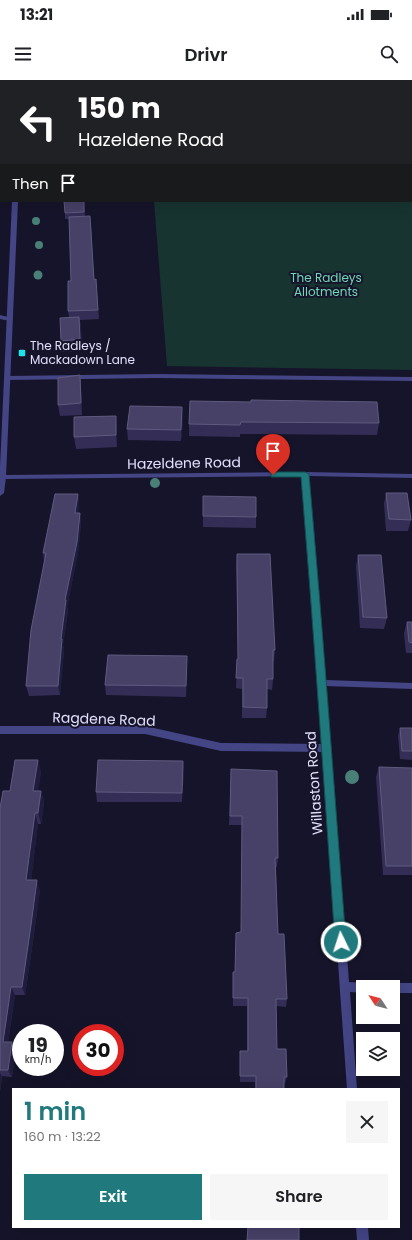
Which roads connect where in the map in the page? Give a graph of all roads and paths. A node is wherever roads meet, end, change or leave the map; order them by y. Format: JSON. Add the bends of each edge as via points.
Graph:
{"nodes":[{"id":1,"x":15,"y":202,"type":"edge"},
{"id":2,"x":0,"y":317,"type":"edge"},
{"id":3,"x":10,"y":319,"type":"junction"},
{"id":4,"x":8,"y":378,"type":"junction"},
{"id":5,"x":412,"y":379,"type":"edge"},
{"id":6,"x":2,"y":452,"type":"edge"},
{"id":7,"x":305,"y":474,"type":"junction"},
{"id":8,"x":412,"y":476,"type":"edge"},
{"id":9,"x":4,"y":477,"type":"junction"},
{"id":10,"x":0,"y":493,"type":"edge"},
{"id":11,"x":323,"y":683,"type":"junction"},
{"id":12,"x":412,"y":686,"type":"edge"},
{"id":13,"x":0,"y":730,"type":"edge"},
{"id":14,"x":326,"y":748,"type":"junction"},
{"id":15,"x":344,"y":987,"type":"junction"},
{"id":16,"x":356,"y":988,"type":"edge"},
{"id":17,"x":400,"y":988,"type":"edge"},
{"id":18,"x":412,"y":988,"type":"edge"},
{"id":19,"x":352,"y":1088,"type":"edge"},
{"id":20,"x":362,"y":1228,"type":"edge"},
{"id":21,"x":363,"y":1240,"type":"edge"}],
"edges":[{"from":1,"to":3,"type":"street"},
{"from":2,"to":3,"type":"street"},
{"from":3,"to":4,"type":"street"},
{"from":4,"to":5,"type":"street","via":[[157,376]]},
{"from":4,"to":6,"type":"street"},
{"from":6,"to":9,"type":"street"},
{"from":7,"to":8,"type":"street","name":"Hazeldene Road"},
{"from":7,"to":9,"type":"street","name":"Hazeldene Road"},
{"from":7,"to":11,"type":"street","name":"Willaston Road"},
{"from":9,"to":10,"type":"street"},
{"from":11,"to":12,"type":"street"},
{"from":11,"to":14,"type":"street","name":"Willaston Road"},
{"from":13,"to":14,"type":"street","name":"Ragdene Road","via":[[145,730],[221,747]]},
{"from":14,"to":15,"type":"street","name":"Willaston Road"},
{"from":15,"to":16,"type":"street"},
{"from":15,"to":19,"type":"street","name":"Willaston Road"},
{"from":17,"to":18,"type":"street"},
{"from":20,"to":21,"type":"street"}]}
